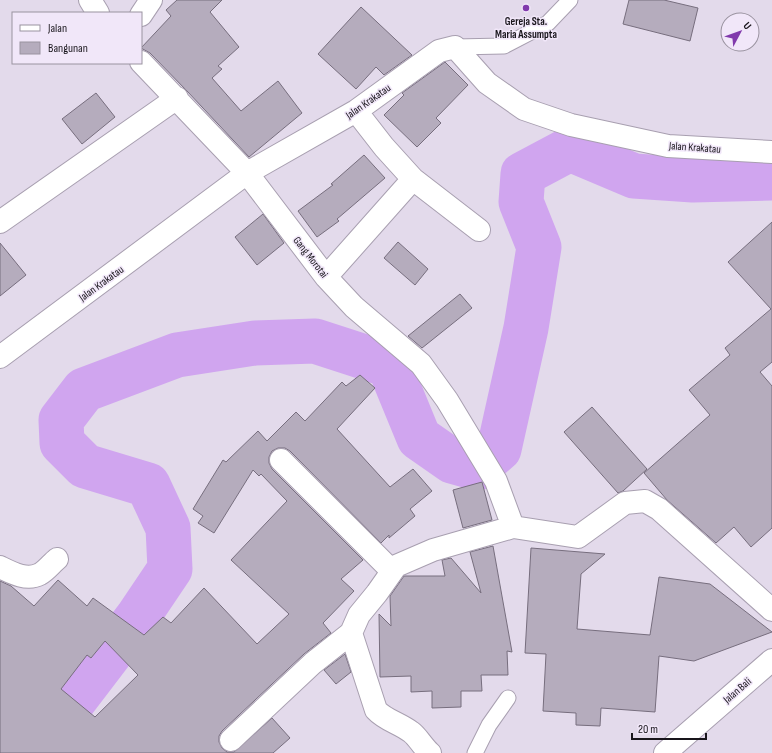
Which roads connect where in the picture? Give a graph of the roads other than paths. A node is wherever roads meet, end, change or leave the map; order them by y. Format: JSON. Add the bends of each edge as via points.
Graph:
{"nodes":[{"id":1,"x":90,"y":0,"type":"edge"},
{"id":2,"x":150,"y":0,"type":"edge"},
{"id":3,"x":570,"y":0,"type":"edge"},
{"id":4,"x":97,"y":12,"type":"edge"},
{"id":5,"x":142,"y":13,"type":"edge"},
{"id":6,"x":455,"y":47,"type":"junction"},
{"id":7,"x":142,"y":63,"type":"edge"},
{"id":8,"x":177,"y":98,"type":"junction"},
{"id":9,"x":356,"y":111,"type":"junction"},
{"id":10,"x":772,"y":152,"type":"edge"},
{"id":11,"x":247,"y":173,"type":"junction"},
{"id":12,"x":413,"y":179,"type":"junction"},
{"id":13,"x":0,"y":222,"type":"edge"},
{"id":14,"x":479,"y":230,"type":"dead end"},
{"id":15,"x":326,"y":277,"type":"junction"},
{"id":16,"x":2,"y":350,"type":"edge"},
{"id":17,"x":281,"y":460,"type":"dead end"},
{"id":18,"x":513,"y":527,"type":"junction"},
{"id":19,"x":57,"y":559,"type":"dead end"},
{"id":20,"x":0,"y":568,"type":"edge"},
{"id":21,"x":392,"y":571,"type":"junction"},
{"id":22,"x":772,"y":610,"type":"edge"},
{"id":23,"x":351,"y":633,"type":"junction"},
{"id":24,"x":772,"y":660,"type":"edge"},
{"id":25,"x":508,"y":698,"type":"dead end"},
{"id":26,"x":231,"y":740,"type":"dead end"},
{"id":27,"x":430,"y":753,"type":"edge"},
{"id":28,"x":475,"y":753,"type":"edge"},
{"id":29,"x":665,"y":753,"type":"edge"}],
"edges":[{"from":1,"to":4,"type":"street"},
{"from":2,"to":5,"type":"street"},
{"from":3,"to":6,"type":"lane","via":[[548,23],[504,46]]},
{"from":6,"to":9,"type":"street","name":"Jalan Krakatau","via":[[439,51]]},
{"from":6,"to":10,"type":"street","name":"Jalan Krakatau","via":[[487,83],[524,109],[570,125],[668,146]]},
{"from":7,"to":8,"type":"street","name":"Gang Morotai"},
{"from":8,"to":11,"type":"street","name":"Gang Morotai"},
{"from":8,"to":13,"type":"street"},
{"from":9,"to":11,"type":"street","name":"Jalan Krakatau"},
{"from":9,"to":12,"type":"street"},
{"from":11,"to":15,"type":"street","name":"Gang Morotai"},
{"from":11,"to":16,"type":"street","name":"Jalan Krakatau"},
{"from":12,"to":14,"type":"street"},
{"from":12,"to":15,"type":"street"},
{"from":15,"to":18,"type":"street","name":"Gang Morotai","via":[[354,308],[421,364],[447,400],[496,481]]},
{"from":17,"to":21,"type":"street"},
{"from":18,"to":21,"type":"street","via":[[433,550],[396,566]]},
{"from":18,"to":22,"type":"street","via":[[578,537],[625,503],[645,501],[659,508]]},
{"from":19,"to":20,"type":"street","via":[[40,574],[32,576],[18,576]]},
{"from":21,"to":23,"type":"street","via":[[359,615]]},
{"from":23,"to":26,"type":"street","via":[[313,663]]},
{"from":23,"to":27,"type":"street","via":[[376,710],[383,717],[413,733]]},
{"from":24,"to":29,"type":"street","name":"Jalan Bali"},
{"from":25,"to":28,"type":"lane","via":[[489,725]]}]}
